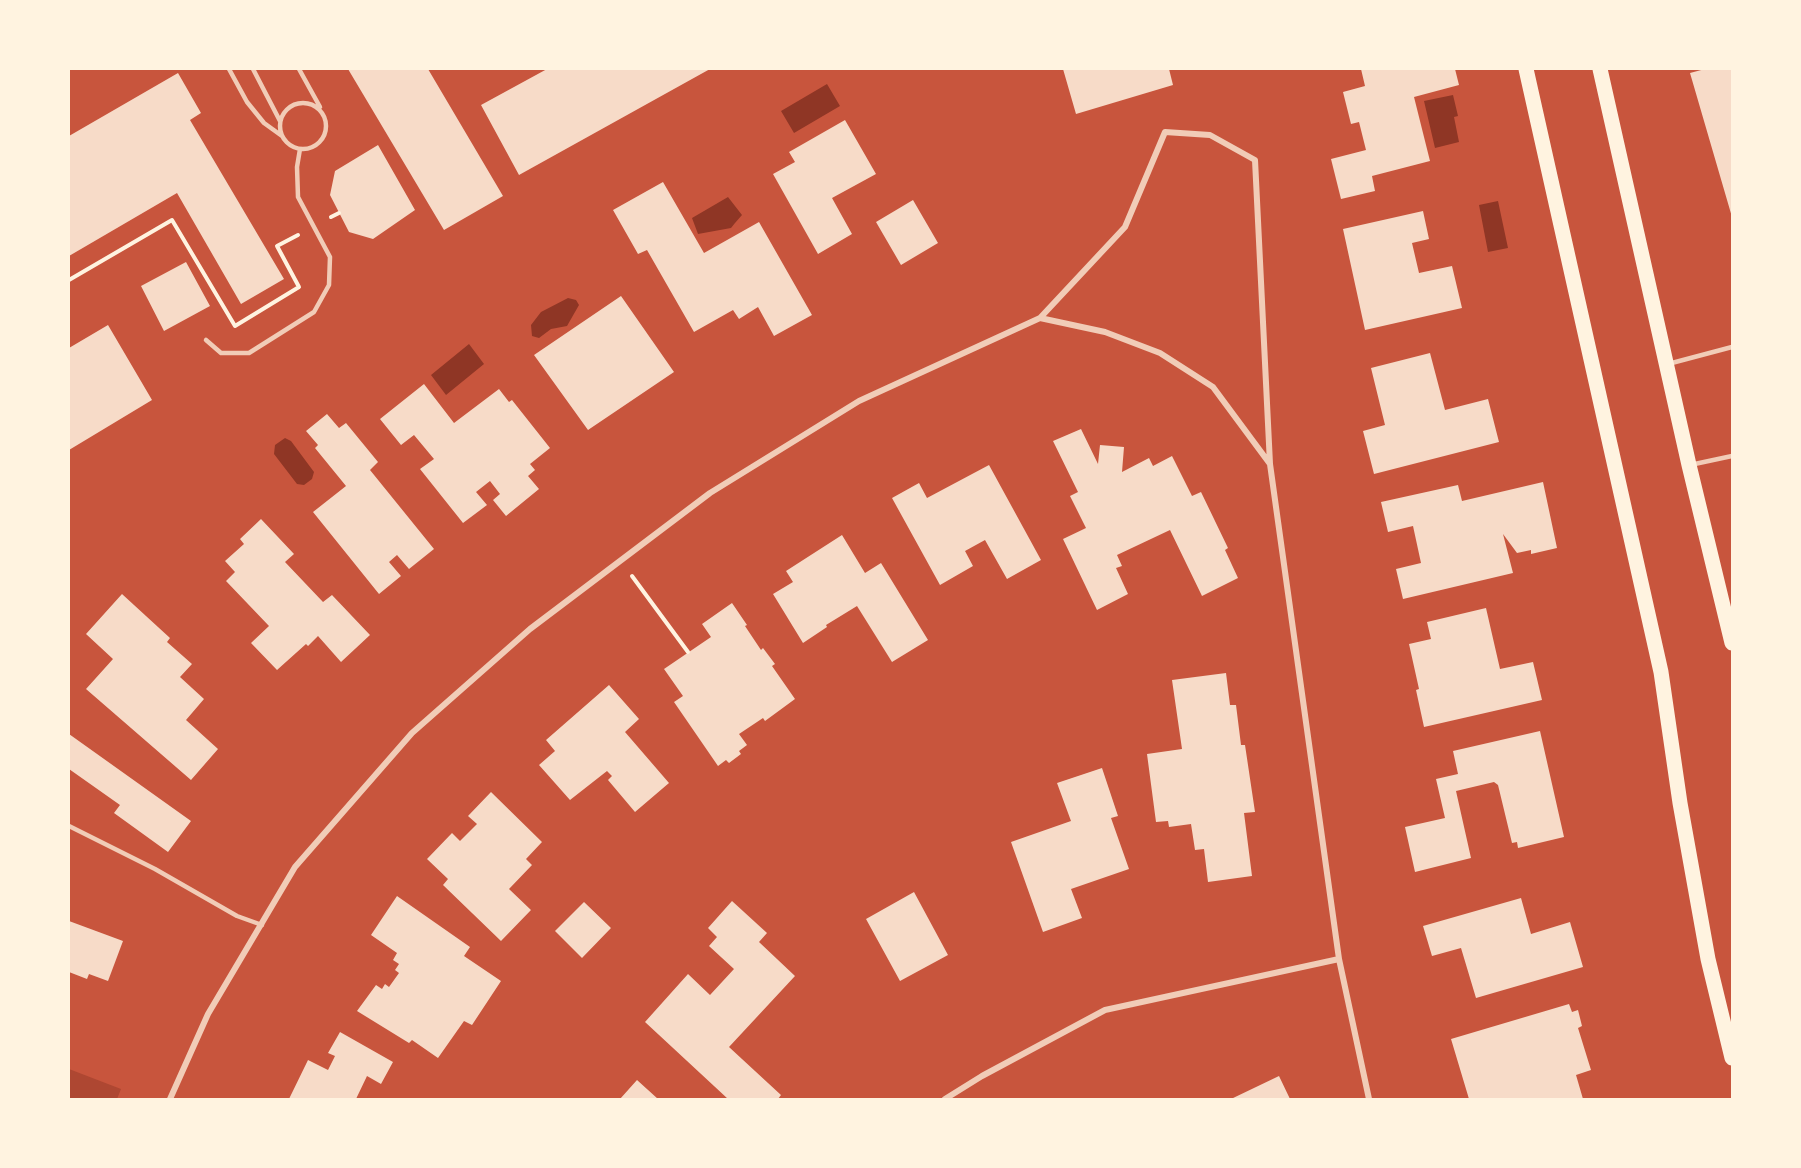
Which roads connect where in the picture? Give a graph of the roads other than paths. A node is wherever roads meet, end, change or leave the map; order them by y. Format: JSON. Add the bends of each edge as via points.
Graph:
{"nodes":[{"id":1,"x":229,"y":69,"type":"edge"},
{"id":2,"x":253,"y":69,"type":"edge"},
{"id":3,"x":299,"y":69,"type":"edge"},
{"id":4,"x":1526,"y":69,"type":"edge"},
{"id":5,"x":1600,"y":69,"type":"edge"},
{"id":6,"x":322,"y":112,"type":"junction"},
{"id":7,"x":280,"y":121,"type":"junction"},
{"id":8,"x":282,"y":136,"type":"junction"},
{"id":9,"x":300,"y":149,"type":"junction"},
{"id":10,"x":1040,"y":318,"type":"junction"},
{"id":11,"x":206,"y":340,"type":"dead end"},
{"id":12,"x":1732,"y":347,"type":"edge"},
{"id":13,"x":1666,"y":365,"type":"junction"},
{"id":14,"x":1732,"y":456,"type":"edge"},
{"id":15,"x":1270,"y":464,"type":"junction"},
{"id":16,"x":1689,"y":465,"type":"junction"},
{"id":17,"x":1732,"y":643,"type":"edge"},
{"id":18,"x":69,"y":826,"type":"edge"},
{"id":19,"x":262,"y":925,"type":"junction"},
{"id":20,"x":1339,"y":959,"type":"junction"},
{"id":21,"x":1732,"y":1058,"type":"edge"},
{"id":22,"x":170,"y":1099,"type":"edge"},
{"id":23,"x":945,"y":1099,"type":"edge"},
{"id":24,"x":1369,"y":1099,"type":"edge"}],
"edges":[{"from":1,"to":8,"type":"lane","via":[[247,102],[264,123]]},
{"from":2,"to":7,"type":"lane"},
{"from":3,"to":6,"type":"lane"},
{"from":4,"to":21,"type":"main road","via":[[1661,672],[1708,959]]},
{"from":5,"to":13,"type":"main road"},
{"from":6,"to":7,"type":"lane","via":[[310,103],[295,104]]},
{"from":6,"to":9,"type":"lane","via":[[327,126],[325,134],[315,146]]},
{"from":7,"to":8,"type":"lane"},
{"from":8,"to":9,"type":"lane"},
{"from":9,"to":11,"type":"lane","via":[[298,197],[330,257],[329,285],[314,312],[249,353],[221,353]]},
{"from":10,"to":15,"type":"street","via":[[1105,332],[1160,353],[1213,387]]},
{"from":10,"to":15,"type":"street","via":[[1125,227],[1166,132],[1210,135],[1255,160]]},
{"from":10,"to":19,"type":"street","via":[[859,401],[710,493],[530,629],[412,733],[295,867]]},
{"from":12,"to":13,"type":"lane"},
{"from":13,"to":16,"type":"main road"},
{"from":14,"to":16,"type":"lane"},
{"from":15,"to":20,"type":"street"},
{"from":16,"to":17,"type":"main road"},
{"from":18,"to":19,"type":"lane","via":[[237,916]]},
{"from":19,"to":22,"type":"street","via":[[208,1014]]},
{"from":20,"to":23,"type":"street","via":[[1105,1010]]},
{"from":20,"to":24,"type":"street"}]}
